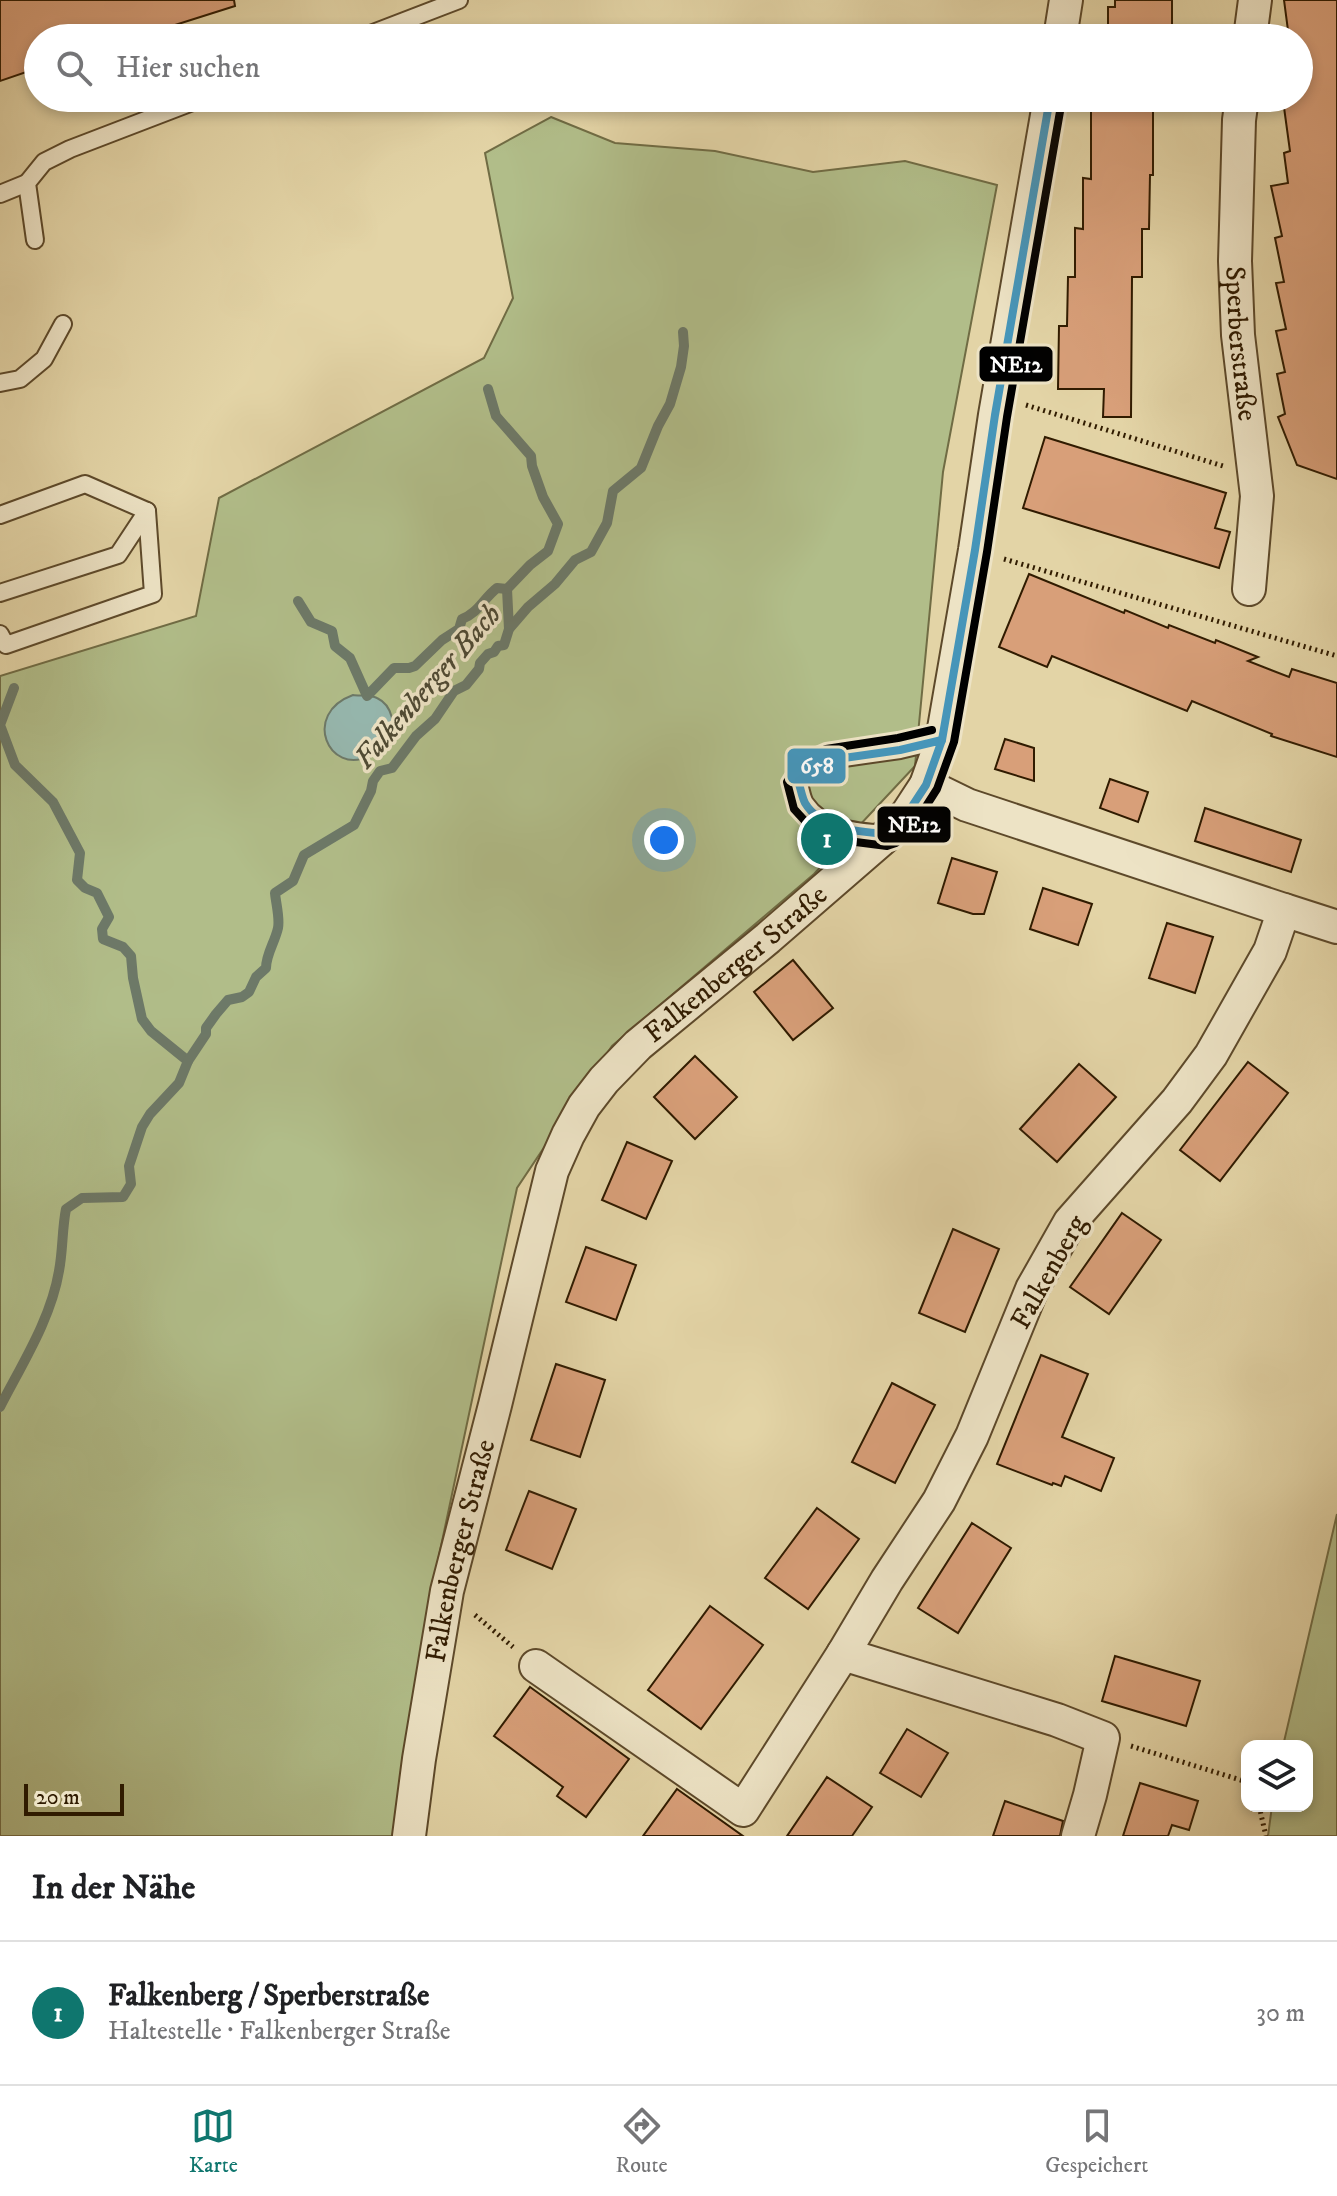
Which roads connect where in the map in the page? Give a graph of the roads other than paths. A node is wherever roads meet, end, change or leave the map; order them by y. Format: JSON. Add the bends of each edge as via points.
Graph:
{"nodes":[{"id":1,"x":459,"y":0,"type":"edge"},
{"id":2,"x":1066,"y":0,"type":"edge"},
{"id":3,"x":1255,"y":0,"type":"edge"},
{"id":4,"x":396,"y":24,"type":"edge"},
{"id":5,"x":1062,"y":24,"type":"edge"},
{"id":6,"x":1252,"y":24,"type":"edge"},
{"id":7,"x":166,"y":112,"type":"edge"},
{"id":8,"x":1048,"y":112,"type":"edge"},
{"id":9,"x":1240,"y":112,"type":"edge"},
{"id":10,"x":27,"y":183,"type":"junction"},
{"id":11,"x":0,"y":194,"type":"edge"},
{"id":12,"x":35,"y":240,"type":"dead end"},
{"id":13,"x":63,"y":324,"type":"dead end"},
{"id":14,"x":0,"y":383,"type":"edge"},
{"id":15,"x":147,"y":511,"type":"junction"},
{"id":16,"x":0,"y":515,"type":"edge"},
{"id":17,"x":1249,"y":589,"type":"dead end"},
{"id":18,"x":0,"y":593,"type":"edge"},
{"id":19,"x":0,"y":634,"type":"edge"},
{"id":20,"x":942,"y":740,"type":"junction"},
{"id":21,"x":926,"y":785,"type":"junction"},
{"id":22,"x":888,"y":834,"type":"junction"},
{"id":23,"x":1284,"y":910,"type":"junction"},
{"id":24,"x":1337,"y":927,"type":"edge"},
{"id":25,"x":843,"y":1654,"type":"junction"},
{"id":26,"x":536,"y":1666,"type":"road end"},
{"id":27,"x":409,"y":1836,"type":"edge"},
{"id":28,"x":1078,"y":1836,"type":"edge"}],
"edges":[{"from":1,"to":4,"type":"lane"},
{"from":2,"to":5,"type":"street"},
{"from":3,"to":6,"type":"street"},
{"from":7,"to":10,"type":"lane","via":[[44,162]]},
{"from":8,"to":20,"type":"street","name":"Falkenberger Straße"},
{"from":9,"to":17,"type":"street","name":"Sperberstraße","via":[[1238,335],[1257,496]]},
{"from":10,"to":11,"type":"lane"},
{"from":10,"to":12,"type":"lane"},
{"from":13,"to":14,"type":"lane","via":[[44,359],[20,379]]},
{"from":15,"to":16,"type":"lane","via":[[85,484]]},
{"from":15,"to":18,"type":"lane","via":[[118,555]]},
{"from":15,"to":19,"type":"lane","via":[[153,594],[6,645]]},
{"from":20,"to":21,"type":"street","name":"Falkenberger Straße"},
{"from":20,"to":22,"type":"lane","via":[[830,760],[809,769],[799,784],[804,802],[825,822],[853,832]]},
{"from":21,"to":22,"type":"street","name":"Falkenberger Straße"},
{"from":21,"to":23,"type":"street","via":[[967,805]]},
{"from":22,"to":27,"type":"street","name":"Falkenberger Straße","via":[[638,1045],[604,1080],[568,1135],[552,1171],[447,1591]]},
{"from":23,"to":24,"type":"street"},
{"from":23,"to":25,"type":"street","name":"Falkenberg","via":[[1270,951],[1211,1055],[1070,1222],[1032,1289],[972,1436],[939,1501]]},
{"from":25,"to":26,"type":"street","name":"Falkenberg","via":[[743,1810]]},
{"from":25,"to":28,"type":"street","via":[[1103,1738]]}]}
